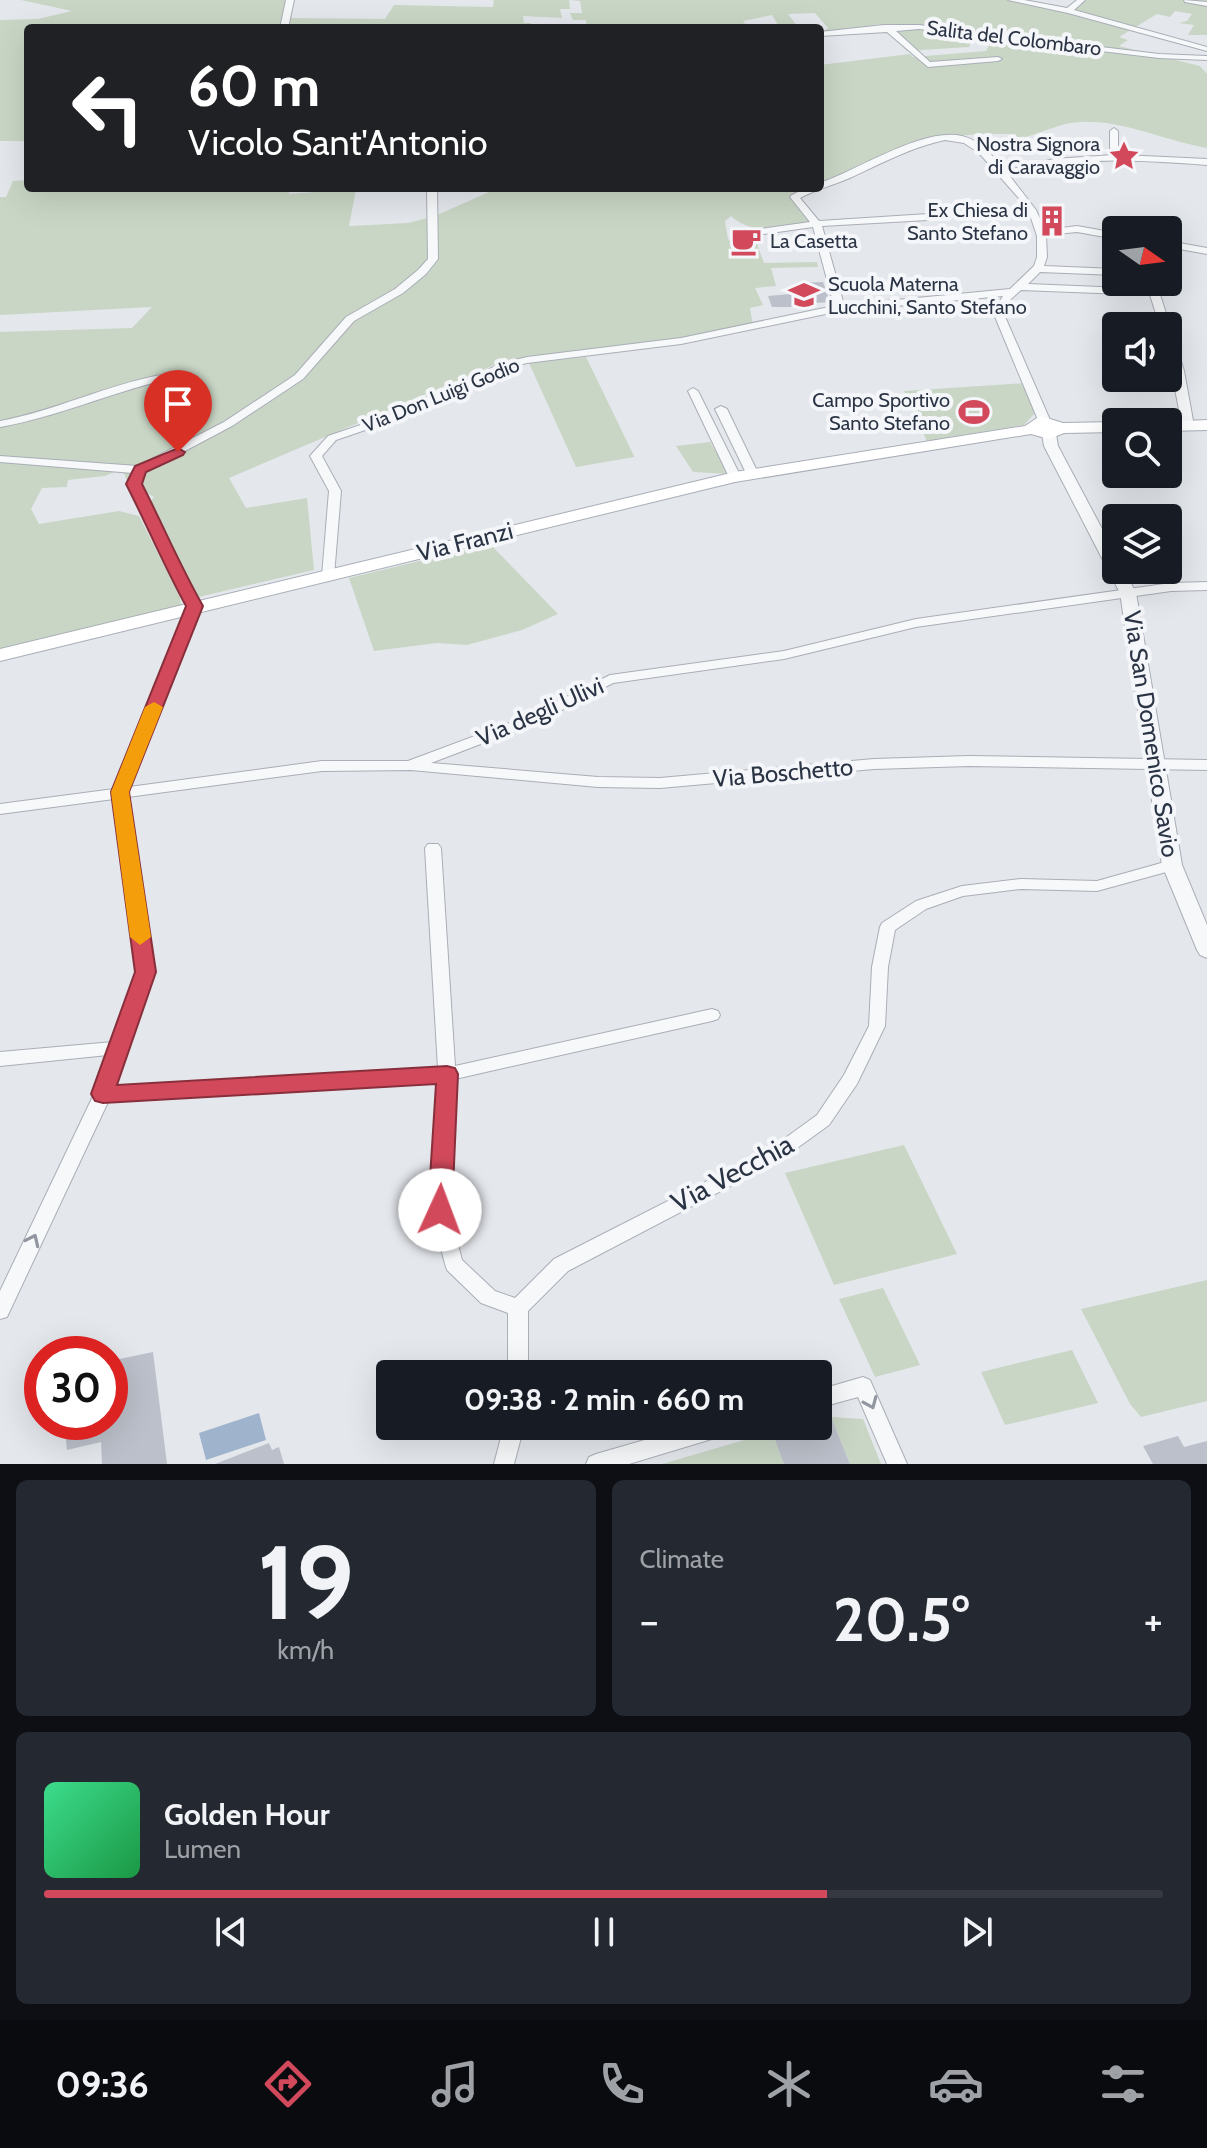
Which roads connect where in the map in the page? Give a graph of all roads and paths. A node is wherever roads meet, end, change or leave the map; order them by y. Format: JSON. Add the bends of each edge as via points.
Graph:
{"nodes":[{"id":1,"x":290,"y":0,"type":"edge"},
{"id":2,"x":1012,"y":0,"type":"edge"},
{"id":3,"x":1081,"y":0,"type":"edge"},
{"id":4,"x":1188,"y":0,"type":"edge"},
{"id":5,"x":1207,"y":4,"type":"edge"},
{"id":6,"x":1069,"y":11,"type":"junction"},
{"id":7,"x":285,"y":24,"type":"edge"},
{"id":8,"x":887,"y":27,"type":"junction"},
{"id":9,"x":824,"y":34,"type":"edge"},
{"id":10,"x":1207,"y":49,"type":"edge"},
{"id":11,"x":1207,"y":58,"type":"edge"},
{"id":12,"x":998,"y":59,"type":"dead end"},
{"id":13,"x":1114,"y":131,"type":"dead end"},
{"id":14,"x":1118,"y":157,"type":"junction"},
{"id":15,"x":1207,"y":162,"type":"edge"},
{"id":16,"x":1004,"y":174,"type":"junction"},
{"id":17,"x":824,"y":184,"type":"edge"},
{"id":18,"x":432,"y":192,"type":"edge"},
{"id":19,"x":805,"y":192,"type":"edge"},
{"id":20,"x":928,"y":217,"type":"dead end"},
{"id":21,"x":817,"y":225,"type":"junction"},
{"id":22,"x":1043,"y":233,"type":"junction"},
{"id":23,"x":1102,"y":233,"type":"edge"},
{"id":24,"x":742,"y":234,"type":"dead end"},
{"id":25,"x":1182,"y":247,"type":"edge"},
{"id":26,"x":1207,"y":251,"type":"edge"},
{"id":27,"x":1038,"y":269,"type":"junction"},
{"id":28,"x":1102,"y":271,"type":"edge"},
{"id":29,"x":1102,"y":288,"type":"edge"},
{"id":30,"x":1016,"y":290,"type":"junction"},
{"id":31,"x":840,"y":308,"type":"junction"},
{"id":32,"x":161,"y":378,"type":"dead end"},
{"id":33,"x":1182,"y":389,"type":"edge"},
{"id":34,"x":693,"y":391,"type":"dead end"},
{"id":35,"x":721,"y":409,"type":"dead end"},
{"id":36,"x":0,"y":424,"type":"edge"},
{"id":37,"x":1207,"y":425,"type":"edge"},
{"id":38,"x":1182,"y":426,"type":"edge"},
{"id":39,"x":1188,"y":426,"type":"junction"},
{"id":40,"x":1102,"y":427,"type":"edge"},
{"id":41,"x":1046,"y":428,"type":"junction"},
{"id":42,"x":0,"y":459,"type":"edge"},
{"id":43,"x":140,"y":470,"type":"junction"},
{"id":44,"x":744,"y":475,"type":"junction"},
{"id":45,"x":328,"y":576,"type":"junction"},
{"id":46,"x":1207,"y":586,"type":"edge"},
{"id":47,"x":1128,"y":593,"type":"junction"},
{"id":48,"x":195,"y":606,"type":"junction"},
{"id":49,"x":0,"y":655,"type":"edge"},
{"id":50,"x":1156,"y":764,"type":"junction"},
{"id":51,"x":1207,"y":765,"type":"edge"},
{"id":52,"x":409,"y":766,"type":"junction"},
{"id":53,"x":120,"y":792,"type":"junction"},
{"id":54,"x":0,"y":809,"type":"edge"},
{"id":55,"x":433,"y":848,"type":"dead end"},
{"id":56,"x":1172,"y":865,"type":"junction"},
{"id":57,"x":1207,"y":950,"type":"edge"},
{"id":58,"x":712,"y":1015,"type":"dead end"},
{"id":59,"x":118,"y":1048,"type":"junction"},
{"id":60,"x":0,"y":1059,"type":"edge"},
{"id":61,"x":447,"y":1074,"type":"junction"},
{"id":62,"x":103,"y":1094,"type":"junction"},
{"id":63,"x":518,"y":1308,"type":"junction"},
{"id":64,"x":0,"y":1311,"type":"edge"},
{"id":65,"x":518,"y":1360,"type":"edge"},
{"id":66,"x":832,"y":1395,"type":"edge"},
{"id":67,"x":510,"y":1440,"type":"edge"},
{"id":68,"x":677,"y":1440,"type":"edge"},
{"id":69,"x":504,"y":1464,"type":"edge"},
{"id":70,"x":596,"y":1464,"type":"edge"},
{"id":71,"x":897,"y":1464,"type":"edge"}],
"edges":[{"from":1,"to":7,"type":"street"},
{"from":2,"to":6,"type":"street"},
{"from":3,"to":6,"type":"street"},
{"from":4,"to":5,"type":"street"},
{"from":6,"to":10,"type":"street"},
{"from":8,"to":9,"type":"street","name":"Salita del Colombaro"},
{"from":8,"to":11,"type":"street","name":"Salita del Colombaro"},
{"from":8,"to":12,"type":"street","via":[[928,65]]},
{"from":13,"to":14,"type":"street"},
{"from":14,"to":15,"type":"street"},
{"from":14,"to":16,"type":"street","via":[[1051,162]]},
{"from":16,"to":17,"type":"street","via":[[959,138],[878,159]]},
{"from":16,"to":22,"type":"street"},
{"from":18,"to":43,"type":"street","via":[[433,259],[422,272],[350,319],[299,377],[228,424]]},
{"from":19,"to":21,"type":"street","via":[[795,197]]},
{"from":20,"to":21,"type":"street"},
{"from":21,"to":24,"type":"street"},
{"from":21,"to":31,"type":"street"},
{"from":22,"to":23,"type":"street","via":[[1077,229]]},
{"from":22,"to":27,"type":"street"},
{"from":25,"to":26,"type":"street"},
{"from":27,"to":28,"type":"street"},
{"from":27,"to":30,"type":"street"},
{"from":29,"to":30,"type":"street","name":"Via Don Luigi Godio"},
{"from":30,"to":31,"type":"street","name":"Via Don Luigi Godio"},
{"from":30,"to":41,"type":"street","via":[[1002,299],[998,312]]},
{"from":31,"to":45,"type":"street","name":"Via Don Luigi Godio","via":[[681,341],[507,365],[332,438],[316,456],[335,491]]},
{"from":32,"to":36,"type":"street"},
{"from":33,"to":39,"type":"street"},
{"from":34,"to":44,"type":"street"},
{"from":35,"to":44,"type":"street"},
{"from":37,"to":39,"type":"main road"},
{"from":38,"to":39,"type":"main road"},
{"from":40,"to":41,"type":"main road","name":"Via Franzi"},
{"from":41,"to":44,"type":"main road","name":"Via Franzi"},
{"from":41,"to":47,"type":"street","name":"Via San Domenico Savio"},
{"from":42,"to":43,"type":"street"},
{"from":43,"to":48,"type":"street","via":[[134,484]]},
{"from":44,"to":45,"type":"main road","name":"Via Franzi"},
{"from":45,"to":48,"type":"main road","name":"Via Franzi"},
{"from":46,"to":47,"type":"street","name":"Via degli Ulivi"},
{"from":47,"to":50,"type":"street","name":"Via San Domenico Savio"},
{"from":47,"to":52,"type":"street","name":"Via degli Ulivi","via":[[916,623],[784,655],[610,679],[536,718]]},
{"from":48,"to":49,"type":"main road","name":"Via Franzi"},
{"from":48,"to":53,"type":"street"},
{"from":50,"to":51,"type":"street","name":"Via Boschetto"},
{"from":50,"to":52,"type":"street","name":"Via Boschetto","via":[[874,764],[660,783]]},
{"from":50,"to":56,"type":"street","name":"Via San Domenico Savio"},
{"from":52,"to":53,"type":"street","name":"Via degli Ulivi","via":[[322,766]]},
{"from":53,"to":54,"type":"street","name":"Via degli Ulivi"},
{"from":53,"to":59,"type":"street","via":[[145,972]]},
{"from":55,"to":61,"type":"street"},
{"from":56,"to":57,"type":"street","name":"Via San Domenico Savio"},
{"from":56,"to":63,"type":"street","name":"Via Vecchia","via":[[1097,886],[1021,884],[962,891],[921,905],[888,927],[877,1026],[823,1120],[776,1154],[561,1265]]},
{"from":58,"to":61,"type":"street"},
{"from":59,"to":60,"type":"street"},
{"from":59,"to":62,"type":"street"},
{"from":61,"to":62,"type":"street"},
{"from":61,"to":63,"type":"street","via":[[438,1203],[454,1264],[488,1297]]},
{"from":64,"to":62,"type":"street","one_way":true},
{"from":63,"to":65,"type":"street"},
{"from":66,"to":71,"type":"street","one_way":true,"via":[[863,1386]]},
{"from":67,"to":69,"type":"street"},
{"from":68,"to":70,"type":"street"}]}
